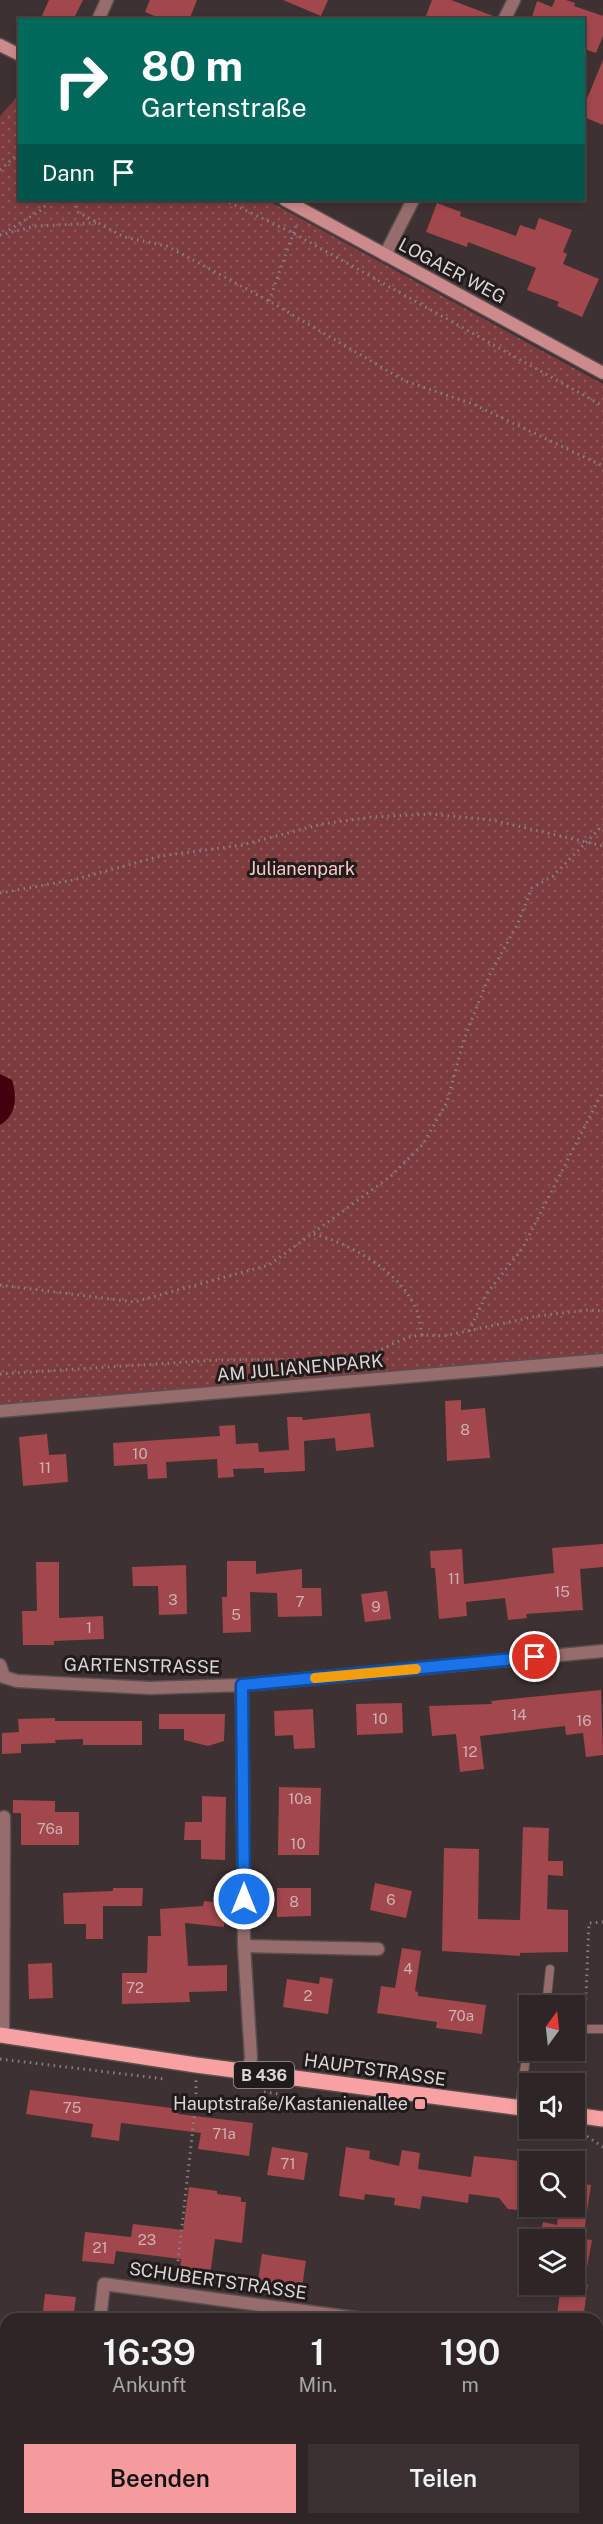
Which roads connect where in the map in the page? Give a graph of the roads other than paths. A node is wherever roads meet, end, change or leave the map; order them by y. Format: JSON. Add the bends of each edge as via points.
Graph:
{"nodes":[{"id":1,"x":107,"y":0,"type":"edge"},
{"id":2,"x":514,"y":0,"type":"edge"},
{"id":3,"x":99,"y":18,"type":"edge"},
{"id":4,"x":505,"y":18,"type":"edge"},
{"id":5,"x":0,"y":45,"type":"edge"},
{"id":6,"x":18,"y":54,"type":"edge"},
{"id":7,"x":287,"y":201,"type":"edge"},
{"id":8,"x":412,"y":201,"type":"edge"},
{"id":9,"x":385,"y":255,"type":"junction"},
{"id":10,"x":603,"y":373,"type":"edge"},
{"id":11,"x":603,"y":1360,"type":"edge"},
{"id":12,"x":0,"y":1411,"type":"edge"},
{"id":13,"x":603,"y":1651,"type":"edge"},
{"id":14,"x":2,"y":1671,"type":"edge"},
{"id":15,"x":242,"y":1685,"type":"junction"},
{"id":16,"x":4,"y":1817,"type":"dead end"},
{"id":17,"x":244,"y":1946,"type":"junction"},
{"id":18,"x":378,"y":1949,"type":"dead end"},
{"id":19,"x":550,"y":1969,"type":"dead end"},
{"id":20,"x":547,"y":1995,"type":"edge"},
{"id":21,"x":603,"y":2029,"type":"edge"},
{"id":22,"x":585,"y":2030,"type":"edge"},
{"id":23,"x":1,"y":2035,"type":"edge"},
{"id":24,"x":248,"y":2072,"type":"junction"},
{"id":25,"x":519,"y":2108,"type":"edge"},
{"id":26,"x":585,"y":2117,"type":"edge"},
{"id":27,"x":603,"y":2119,"type":"edge"},
{"id":28,"x":101,"y":2313,"type":"edge"},
{"id":29,"x":319,"y":2313,"type":"edge"}],
"edges":[{"from":1,"to":3,"type":"street"},
{"from":2,"to":4,"type":"street"},
{"from":5,"to":6,"type":"street"},
{"from":7,"to":9,"type":"street","name":"LOGAER WEG"},
{"from":8,"to":9,"type":"street"},
{"from":9,"to":10,"type":"street","name":"LOGAER WEG"},
{"from":11,"to":12,"type":"street","name":"AM JULIANENPARK"},
{"from":13,"to":15,"type":"street","name":"GARTENSTRASSE"},
{"from":14,"to":15,"type":"street","name":"GARTENSTRASSE","via":[[17,1681],[150,1688]]},
{"from":15,"to":17,"type":"street"},
{"from":16,"to":23,"type":"street","name":"HAUPTSTRASSE"},
{"from":17,"to":18,"type":"street"},
{"from":17,"to":24,"type":"street","via":[[251,2058]]},
{"from":19,"to":20,"type":"lane"},
{"from":21,"to":22,"type":"lane"},
{"from":23,"to":24,"type":"main road","name":"HAUPTSTRASSE","number":"B 436"},
{"from":24,"to":25,"type":"main road","name":"HAUPTSTRASSE","number":"B 436"},
{"from":26,"to":27,"type":"main road"},
{"from":28,"to":29,"type":"street","name":"SCHUBERTSTRASSE","via":[[104,2284]]}]}
